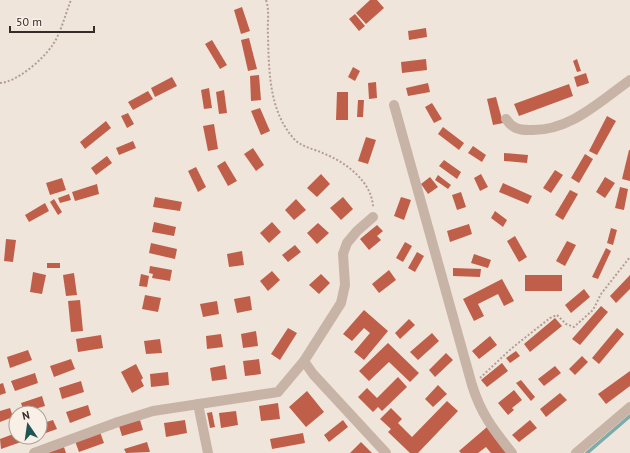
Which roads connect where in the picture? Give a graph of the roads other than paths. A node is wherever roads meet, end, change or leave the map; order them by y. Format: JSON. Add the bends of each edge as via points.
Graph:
{"nodes":[{"id":1,"x":630,"y":80,"type":"edge"},
{"id":2,"x":394,"y":105,"type":"dead end"},
{"id":3,"x":506,"y":119,"type":"dead end"},
{"id":4,"x":373,"y":217,"type":"road end"},
{"id":5,"x":304,"y":361,"type":"junction"},
{"id":6,"x":198,"y":404,"type":"junction"},
{"id":7,"x":630,"y":407,"type":"edge"},
{"id":8,"x":34,"y":453,"type":"edge"},
{"id":9,"x":208,"y":453,"type":"edge"},
{"id":10,"x":386,"y":453,"type":"edge"},
{"id":11,"x":512,"y":453,"type":"edge"},
{"id":12,"x":576,"y":453,"type":"edge"}],
"edges":[{"from":1,"to":3,"type":"street","via":[[562,126],[545,130],[520,130],[511,127]]},
{"from":2,"to":11,"type":"street","via":[[479,408]]},
{"from":4,"to":5,"type":"street","via":[[347,242],[343,254],[345,285],[341,303]]},
{"from":5,"to":6,"type":"street","via":[[278,392]]},
{"from":5,"to":10,"type":"street"},
{"from":6,"to":8,"type":"street","via":[[153,411]]},
{"from":6,"to":9,"type":"street"},
{"from":7,"to":12,"type":"street"}]}
